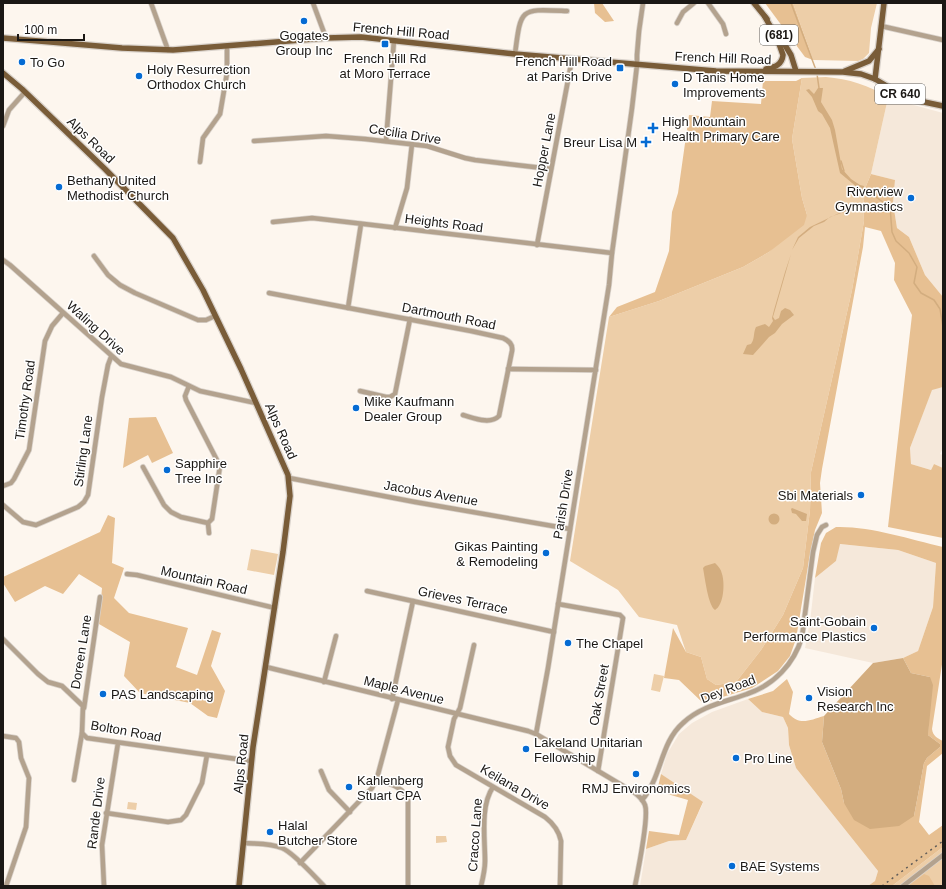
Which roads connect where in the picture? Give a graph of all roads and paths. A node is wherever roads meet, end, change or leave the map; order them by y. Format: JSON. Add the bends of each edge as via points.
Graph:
{"nodes":[{"id":1,"x":151,"y":3,"type":"edge"},
{"id":2,"x":313,"y":3,"type":"edge"},
{"id":3,"x":643,"y":3,"type":"edge"},
{"id":4,"x":694,"y":3,"type":"edge"},
{"id":5,"x":708,"y":3,"type":"edge"},
{"id":6,"x":754,"y":3,"type":"edge"},
{"id":7,"x":884,"y":3,"type":"edge"},
{"id":8,"x":567,"y":11,"type":"dead end"},
{"id":9,"x":765,"y":16,"type":"junction"},
{"id":10,"x":677,"y":23,"type":"dead end"},
{"id":11,"x":881,"y":26,"type":"junction"},
{"id":12,"x":726,"y":34,"type":"dead end"},
{"id":13,"x":3,"y":38,"type":"edge"},
{"id":14,"x":326,"y":38,"type":"junction"},
{"id":15,"x":394,"y":40,"type":"junction"},
{"id":16,"x":943,"y":40,"type":"edge"},
{"id":17,"x":227,"y":46,"type":"junction"},
{"id":18,"x":879,"y":49,"type":"junction"},
{"id":19,"x":168,"y":50,"type":"junction"},
{"id":20,"x":515,"y":54,"type":"junction"},
{"id":21,"x":572,"y":59,"type":"junction"},
{"id":22,"x":637,"y":65,"type":"junction"},
{"id":23,"x":748,"y":71,"type":"junction"},
{"id":24,"x":796,"y":71,"type":"junction"},
{"id":25,"x":842,"y":72,"type":"junction"},
{"id":26,"x":3,"y":73,"type":"edge"},
{"id":27,"x":875,"y":79,"type":"junction"},
{"id":28,"x":25,"y":92,"type":"junction"},
{"id":29,"x":943,"y":106,"type":"edge"},
{"id":30,"x":3,"y":126,"type":"edge"},
{"id":31,"x":254,"y":141,"type":"dead end"},
{"id":32,"x":386,"y":141,"type":"junction"},
{"id":33,"x":412,"y":144,"type":"junction"},
{"id":34,"x":200,"y":162,"type":"dead end"},
{"id":35,"x":551,"y":168,"type":"junction"},
{"id":36,"x":273,"y":222,"type":"dead end"},
{"id":37,"x":361,"y":224,"type":"junction"},
{"id":38,"x":395,"y":228,"type":"junction"},
{"id":39,"x":537,"y":245,"type":"junction"},
{"id":40,"x":612,"y":253,"type":"junction"},
{"id":41,"x":94,"y":256,"type":"dead end"},
{"id":42,"x":3,"y":260,"type":"edge"},
{"id":43,"x":269,"y":293,"type":"dead end"},
{"id":44,"x":348,"y":308,"type":"junction"},
{"id":45,"x":63,"y":313,"type":"junction"},
{"id":46,"x":215,"y":316,"type":"junction"},
{"id":47,"x":410,"y":319,"type":"junction"},
{"id":48,"x":111,"y":357,"type":"junction"},
{"id":49,"x":508,"y":369,"type":"junction"},
{"id":50,"x":596,"y":370,"type":"junction"},
{"id":51,"x":189,"y":386,"type":"junction"},
{"id":52,"x":360,"y":391,"type":"dead end"},
{"id":53,"x":256,"y":403,"type":"junction"},
{"id":54,"x":463,"y":415,"type":"dead end"},
{"id":55,"x":143,"y":467,"type":"dead end"},
{"id":56,"x":289,"y":478,"type":"junction"},
{"id":57,"x":3,"y":486,"type":"edge"},
{"id":58,"x":3,"y":505,"type":"edge"},
{"id":59,"x":208,"y":523,"type":"junction"},
{"id":60,"x":826,"y":525,"type":"dead end"},
{"id":61,"x":570,"y":529,"type":"junction"},
{"id":62,"x":209,"y":533,"type":"dead end"},
{"id":63,"x":128,"y":574,"type":"dead end"},
{"id":64,"x":367,"y":591,"type":"dead end"},
{"id":65,"x":100,"y":597,"type":"dead end"},
{"id":66,"x":413,"y":601,"type":"junction"},
{"id":67,"x":558,"y":604,"type":"junction"},
{"id":68,"x":275,"y":608,"type":"junction"},
{"id":69,"x":554,"y":632,"type":"junction"},
{"id":70,"x":336,"y":636,"type":"dead end"},
{"id":71,"x":3,"y":640,"type":"edge"},
{"id":72,"x":474,"y":645,"type":"dead end"},
{"id":73,"x":266,"y":668,"type":"junction"},
{"id":74,"x":324,"y":682,"type":"junction"},
{"id":75,"x":392,"y":699,"type":"junction"},
{"id":76,"x":398,"y":700,"type":"junction"},
{"id":77,"x":83,"y":710,"type":"junction"},
{"id":78,"x":457,"y":714,"type":"junction"},
{"id":79,"x":82,"y":733,"type":"junction"},
{"id":80,"x":536,"y":734,"type":"junction"},
{"id":81,"x":3,"y":736,"type":"edge"},
{"id":82,"x":118,"y":743,"type":"junction"},
{"id":83,"x":207,"y":755,"type":"junction"},
{"id":84,"x":251,"y":761,"type":"junction"},
{"id":85,"x":321,"y":771,"type":"dead end"},
{"id":86,"x":598,"y":771,"type":"junction"},
{"id":87,"x":74,"y":780,"type":"dead end"},
{"id":88,"x":376,"y":780,"type":"junction"},
{"id":89,"x":493,"y":787,"type":"junction"},
{"id":90,"x":642,"y":800,"type":"junction"},
{"id":91,"x":106,"y":812,"type":"junction"},
{"id":92,"x":350,"y":812,"type":"junction"},
{"id":93,"x":244,"y":843,"type":"junction"},
{"id":94,"x":943,"y":855,"type":"edge"},
{"id":95,"x":300,"y":863,"type":"junction"},
{"id":96,"x":6,"y":886,"type":"edge"},
{"id":97,"x":104,"y":886,"type":"edge"},
{"id":98,"x":239,"y":886,"type":"edge"},
{"id":99,"x":324,"y":886,"type":"edge"},
{"id":100,"x":408,"y":886,"type":"edge"},
{"id":101,"x":481,"y":886,"type":"edge"},
{"id":102,"x":560,"y":886,"type":"edge"},
{"id":103,"x":635,"y":886,"type":"edge"},
{"id":104,"x":903,"y":886,"type":"edge"}],
"edges":[{"from":1,"to":19,"type":"street"},
{"from":2,"to":14,"type":"street"},
{"from":3,"to":22,"type":"street","name":"Parish Drive"},
{"from":4,"to":10,"type":"street"},
{"from":5,"to":12,"type":"street","via":[[724,24]]},
{"from":6,"to":9,"type":"main road","number":"(681)"},
{"from":7,"to":11,"type":"main road"},
{"from":8,"to":20,"type":"street","via":[[535,10],[523,15],[518,28]]},
{"from":9,"to":23,"type":"main road","via":[[782,48],[783,59],[775,67]]},
{"from":9,"to":24,"type":"main road","number":"(681)","via":[[789,50]]},
{"from":11,"to":16,"type":"street"},
{"from":11,"to":18,"type":"main road"},
{"from":13,"to":19,"type":"main road","name":"French Hill Road"},
{"from":14,"to":15,"type":"main road","name":"French Hill Road","via":[[361,37]]},
{"from":14,"to":17,"type":"main road","name":"French Hill Road"},
{"from":15,"to":20,"type":"main road","name":"French Hill Road"},
{"from":15,"to":32,"type":"street"},
{"from":17,"to":19,"type":"main road","name":"French Hill Road"},
{"from":17,"to":34,"type":"street","via":[[227,73],[220,114],[203,138]]},
{"from":18,"to":25,"type":"main road","via":[[869,61]]},
{"from":18,"to":27,"type":"main road"},
{"from":20,"to":21,"type":"main road","name":"French Hill Road"},
{"from":21,"to":22,"type":"main road","name":"French Hill Road"},
{"from":21,"to":35,"type":"street","name":"Hopper Lane"},
{"from":22,"to":23,"type":"main road","name":"French Hill Road"},
{"from":22,"to":40,"type":"street","name":"Parish Drive"},
{"from":23,"to":24,"type":"main road","name":"French Hill Road"},
{"from":24,"to":25,"type":"main road","number":"CR 640"},
{"from":25,"to":27,"type":"main road","number":"CR 640"},
{"from":26,"to":28,"type":"main road","name":"Alps Road"},
{"from":27,"to":29,"type":"main road","number":"CR 640","via":[[902,95]]},
{"from":28,"to":30,"type":"street","via":[[9,110]]},
{"from":28,"to":46,"type":"main road","name":"Alps Road","via":[[170,235],[197,278]]},
{"from":31,"to":32,"type":"street","name":"Cecilia Drive","via":[[326,136]]},
{"from":32,"to":33,"type":"street","name":"Cecilia Drive"},
{"from":33,"to":35,"type":"street","name":"Cecilia Drive","via":[[465,158]]},
{"from":33,"to":38,"type":"street","via":[[407,188]]},
{"from":35,"to":39,"type":"street","name":"Hopper Lane"},
{"from":36,"to":37,"type":"street","name":"Heights Road","via":[[312,218]]},
{"from":37,"to":38,"type":"street","name":"Heights Road"},
{"from":37,"to":44,"type":"street"},
{"from":38,"to":39,"type":"street","name":"Heights Road"},
{"from":39,"to":40,"type":"street","name":"Heights Road"},
{"from":40,"to":50,"type":"street","name":"Parish Drive"},
{"from":41,"to":46,"type":"street","via":[[108,275],[127,290],[198,320]]},
{"from":42,"to":45,"type":"street","name":"Waling Drive"},
{"from":43,"to":44,"type":"street","name":"Dartmouth Road"},
{"from":44,"to":47,"type":"street","name":"Dartmouth Road"},
{"from":45,"to":48,"type":"street","name":"Waling Drive"},
{"from":45,"to":57,"type":"street","name":"Timothy Road","via":[[52,326],[45,341],[29,450],[14,479]]},
{"from":46,"to":53,"type":"main road","name":"Alps Road"},
{"from":47,"to":49,"type":"street","name":"Dartmouth Road","via":[[503,338],[512,348]]},
{"from":47,"to":52,"type":"street","via":[[395,394],[386,397]]},
{"from":48,"to":51,"type":"street","name":"Waling Drive","via":[[126,366],[171,377]]},
{"from":48,"to":58,"type":"street","name":"Stirling Lane","via":[[102,397],[88,495],[84,502],[36,525],[23,522]]},
{"from":49,"to":50,"type":"street"},
{"from":49,"to":54,"type":"street","via":[[500,414],[497,418],[486,420]]},
{"from":50,"to":61,"type":"street","name":"Parish Drive"},
{"from":51,"to":53,"type":"street","name":"Waling Drive"},
{"from":51,"to":59,"type":"street","via":[[185,399],[220,468],[212,519]]},
{"from":53,"to":56,"type":"main road","name":"Alps Road"},
{"from":55,"to":59,"type":"street","via":[[164,505],[171,512],[180,517]]},
{"from":56,"to":61,"type":"street","name":"Jacobus Avenue"},
{"from":56,"to":68,"type":"main road","name":"Alps Road","via":[[290,496],[284,552]]},
{"from":59,"to":62,"type":"street"},
{"from":60,"to":90,"type":"street","name":"Dey Road","via":[[817,535],[802,637],[792,660],[765,686],[707,708],[682,723],[666,745],[650,789]]},
{"from":61,"to":67,"type":"street","name":"Parish Drive"},
{"from":63,"to":68,"type":"street","name":"Mountain Road"},
{"from":64,"to":66,"type":"street","name":"Grieves Terrace"},
{"from":65,"to":77,"type":"street","name":"Doreen Lane"},
{"from":66,"to":69,"type":"street","name":"Grieves Terrace"},
{"from":66,"to":75,"type":"street"},
{"from":67,"to":69,"type":"street","name":"Parish Drive"},
{"from":67,"to":86,"type":"street","name":"Oak Street","via":[[623,618]]},
{"from":68,"to":73,"type":"main road","name":"Alps Road"},
{"from":69,"to":80,"type":"street","name":"Parish Drive"},
{"from":70,"to":74,"type":"street"},
{"from":71,"to":77,"type":"street","name":"Bolton Road","via":[[45,680],[68,691],[81,703]]},
{"from":72,"to":78,"type":"street","name":"Keilana Drive"},
{"from":73,"to":74,"type":"street","name":"Maple Avenue"},
{"from":73,"to":84,"type":"main road","name":"Alps Road"},
{"from":74,"to":75,"type":"street","name":"Maple Avenue"},
{"from":75,"to":76,"type":"street","name":"Maple Avenue"},
{"from":76,"to":78,"type":"street","name":"Maple Avenue"},
{"from":76,"to":88,"type":"street"},
{"from":77,"to":79,"type":"street","name":"Bolton Road"},
{"from":78,"to":80,"type":"street","name":"Maple Avenue"},
{"from":78,"to":89,"type":"street","name":"Keilana Drive","via":[[448,744],[450,756],[456,765]]},
{"from":79,"to":82,"type":"street","name":"Bolton Road","via":[[87,738]]},
{"from":79,"to":87,"type":"street"},
{"from":80,"to":86,"type":"street"},
{"from":81,"to":96,"type":"street","via":[[18,740],[21,758],[29,778],[25,832]]},
{"from":82,"to":83,"type":"street","name":"Bolton Road"},
{"from":82,"to":91,"type":"street","name":"Rande Drive"},
{"from":83,"to":84,"type":"street","name":"Bolton Road"},
{"from":83,"to":91,"type":"street","via":[[202,783],[181,820],[168,822]]},
{"from":84,"to":93,"type":"main road","name":"Alps Road"},
{"from":85,"to":92,"type":"street","via":[[329,790]]},
{"from":86,"to":90,"type":"street"},
{"from":88,"to":92,"type":"street"},
{"from":88,"to":100,"type":"street","via":[[398,786],[407,797]]},
{"from":89,"to":101,"type":"street","name":"Cracco Lane","via":[[485,804],[485,863]]},
{"from":89,"to":102,"type":"street","name":"Keilana Drive","via":[[545,817],[554,826],[561,842]]},
{"from":90,"to":103,"type":"street","via":[[646,813]]},
{"from":91,"to":97,"type":"street","name":"Rande Drive","via":[[102,845]]},
{"from":92,"to":95,"type":"street"},
{"from":93,"to":95,"type":"street","via":[[283,848]]},
{"from":93,"to":98,"type":"main road","name":"Alps Road"},
{"from":94,"to":104,"type":"street"},
{"from":95,"to":99,"type":"street"}]}
